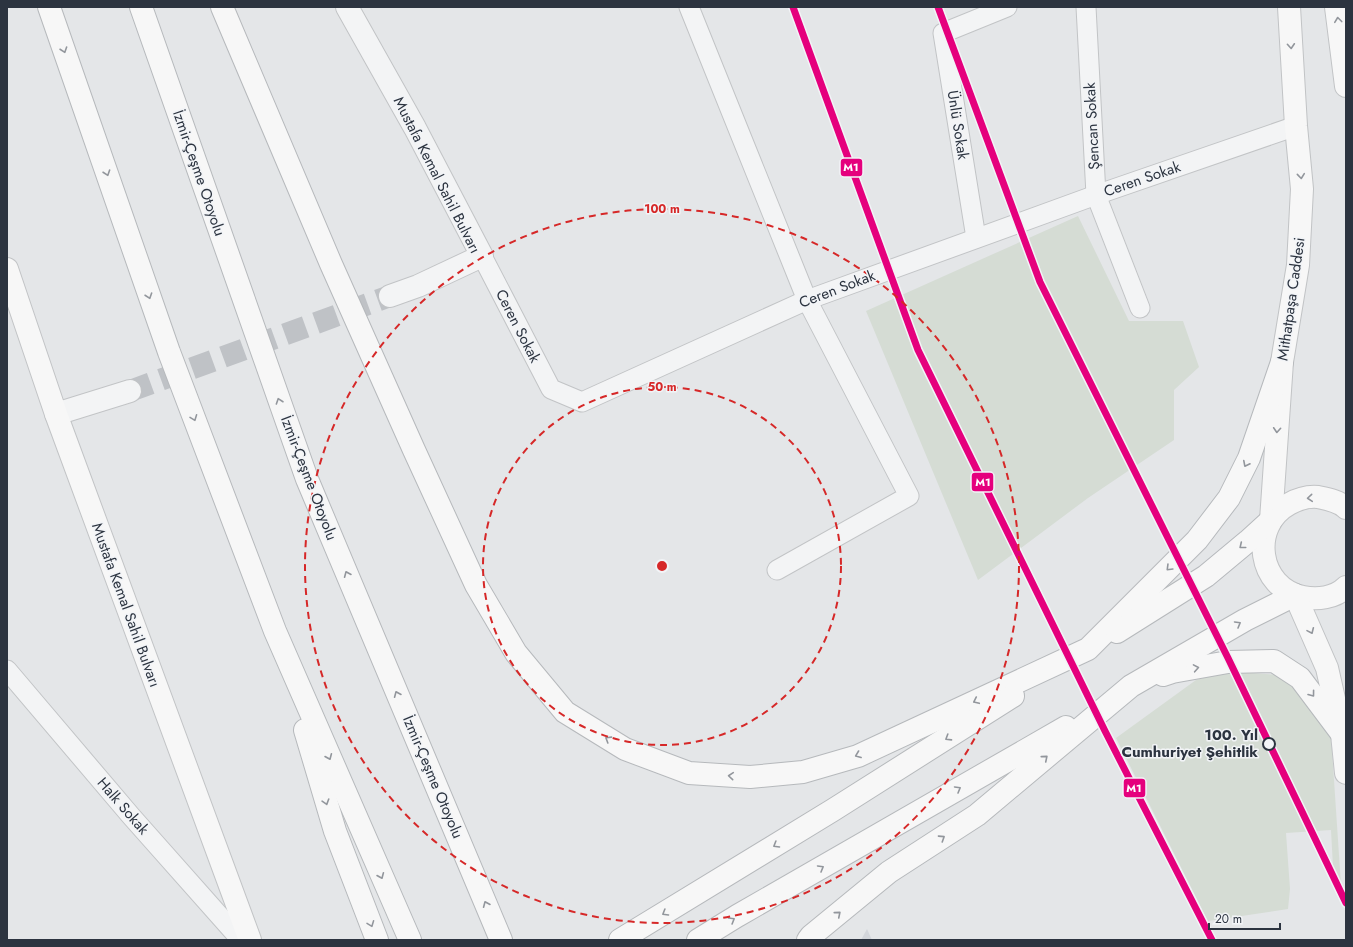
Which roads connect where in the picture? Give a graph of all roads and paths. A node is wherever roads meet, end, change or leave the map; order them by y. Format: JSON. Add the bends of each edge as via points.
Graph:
{"nodes":[{"id":1,"x":49,"y":7,"type":"edge"},
{"id":2,"x":140,"y":7,"type":"edge"},
{"id":3,"x":222,"y":7,"type":"edge"},
{"id":4,"x":347,"y":7,"type":"edge"},
{"id":5,"x":689,"y":7,"type":"edge"},
{"id":6,"x":1007,"y":7,"type":"edge"},
{"id":7,"x":1086,"y":7,"type":"edge"},
{"id":8,"x":1289,"y":7,"type":"edge"},
{"id":9,"x":1336,"y":7,"type":"edge"},
{"id":10,"x":1346,"y":86,"type":"edge"},
{"id":11,"x":1296,"y":126,"type":"junction"},
{"id":12,"x":1096,"y":194,"type":"junction"},
{"id":13,"x":976,"y":238,"type":"junction"},
{"id":14,"x":482,"y":256,"type":"junction"},
{"id":15,"x":7,"y":268,"type":"edge"},
{"id":16,"x":390,"y":296,"type":"tunnel mouth"},
{"id":17,"x":807,"y":300,"type":"junction"},
{"id":18,"x":1140,"y":308,"type":"dead end"},
{"id":19,"x":1282,"y":362,"type":"junction"},
{"id":20,"x":130,"y":391,"type":"tunnel mouth"},
{"id":21,"x":56,"y":414,"type":"junction"},
{"id":22,"x":1346,"y":508,"type":"edge"},
{"id":23,"x":1271,"y":520,"type":"junction"},
{"id":24,"x":777,"y":570,"type":"dead end"},
{"id":25,"x":1346,"y":587,"type":"edge"},
{"id":26,"x":1295,"y":595,"type":"junction"},
{"id":27,"x":275,"y":631,"type":"junction"},
{"id":28,"x":1088,"y":650,"type":"junction"},
{"id":29,"x":7,"y":670,"type":"edge"},
{"id":30,"x":1123,"y":692,"type":"junction"},
{"id":31,"x":1342,"y":734,"type":"junction"},
{"id":32,"x":1346,"y":773,"type":"edge"},
{"id":33,"x":241,"y":940,"type":"edge"},
{"id":34,"x":250,"y":940,"type":"edge"},
{"id":35,"x":377,"y":940,"type":"edge"},
{"id":36,"x":410,"y":940,"type":"edge"},
{"id":37,"x":501,"y":940,"type":"edge"},
{"id":38,"x":620,"y":940,"type":"edge"},
{"id":39,"x":698,"y":940,"type":"edge"},
{"id":40,"x":808,"y":940,"type":"edge"}],
"edges":[{"from":1,"to":27,"type":"main road","one_way":true,"via":[[169,352]]},
{"from":37,"to":2,"type":"main road","name":"İzmir-Çeşme Otoyolu","one_way":true,"via":[[307,479]]},
{"from":28,"to":3,"type":"main road","one_way":true,"via":[[858,756],[803,772],[750,778],[689,772],[625,749],[565,712],[516,653],[476,585],[331,264]]},
{"from":4,"to":14,"type":"street","name":"Mustafa Kemal Sahil Bulvarı","via":[[415,128]]},
{"from":5,"to":17,"type":"street"},
{"from":6,"to":13,"type":"street","name":"Ünlü Sokak","via":[[943,33]]},
{"from":7,"to":12,"type":"street","name":"Şencan Sokak"},
{"from":8,"to":11,"type":"main road","name":"Mithatpaşa Caddesi","one_way":true},
{"from":10,"to":9,"type":"main road","one_way":true},
{"from":11,"to":12,"type":"street","name":"Ceren Sokak"},
{"from":11,"to":19,"type":"main road","name":"Mithatpaşa Caddesi","one_way":true,"via":[[1302,189],[1298,265]]},
{"from":12,"to":13,"type":"street","name":"Ceren Sokak"},
{"from":12,"to":18,"type":"street","name":"Şencan Sokak"},
{"from":13,"to":17,"type":"street","name":"Ceren Sokak"},
{"from":14,"to":16,"type":"street","name":"Mustafa Kemal Sahil Bulvarı"},
{"from":14,"to":17,"type":"street","name":"Ceren Sokak","via":[[550,389],[582,402]]},
{"from":15,"to":21,"type":"main road","name":"Mustafa Kemal Sahil Bulvarı"},
{"from":17,"to":24,"type":"street","via":[[909,496]]},
{"from":19,"to":23,"type":"main road","name":"Mithatpaşa Caddesi","one_way":true},
{"from":19,"to":28,"type":"main road","one_way":true,"via":[[1249,458],[1229,498],[1197,540]]},
{"from":20,"to":21,"type":"street"},
{"from":21,"to":34,"type":"main road","name":"Mustafa Kemal Sahil Bulvarı"},
{"from":22,"to":23,"type":"main road","one_way":true,"via":[[1328,498],[1312,496],[1296,500],[1282,508]]},
{"from":23,"to":26,"type":"main road","via":[[1265,533],[1265,563],[1272,577],[1282,588]]},
{"from":23,"to":28,"type":"main road","one_way":true,"via":[[1206,576]]},
{"from":25,"to":26,"type":"main road","via":[[1328,597],[1312,599]]},
{"from":30,"to":26,"type":"main road","one_way":true,"via":[[1245,620]]},
{"from":26,"to":31,"type":"main road","one_way":true,"via":[[1327,668]]},
{"from":27,"to":35,"type":"main road","one_way":true,"via":[[335,831]]},
{"from":27,"to":36,"type":"main road","one_way":true},
{"from":28,"to":38,"type":"main road","one_way":true},
{"from":29,"to":33,"type":"street","name":"Halk Sokak"},
{"from":30,"to":31,"type":"main road","one_way":true,"via":[[1172,672],[1228,662],[1274,661],[1300,678]]},
{"from":39,"to":30,"type":"main road","one_way":true},
{"from":40,"to":30,"type":"main road","one_way":true,"via":[[889,872],[977,816]]},
{"from":31,"to":32,"type":"main road"}]}
